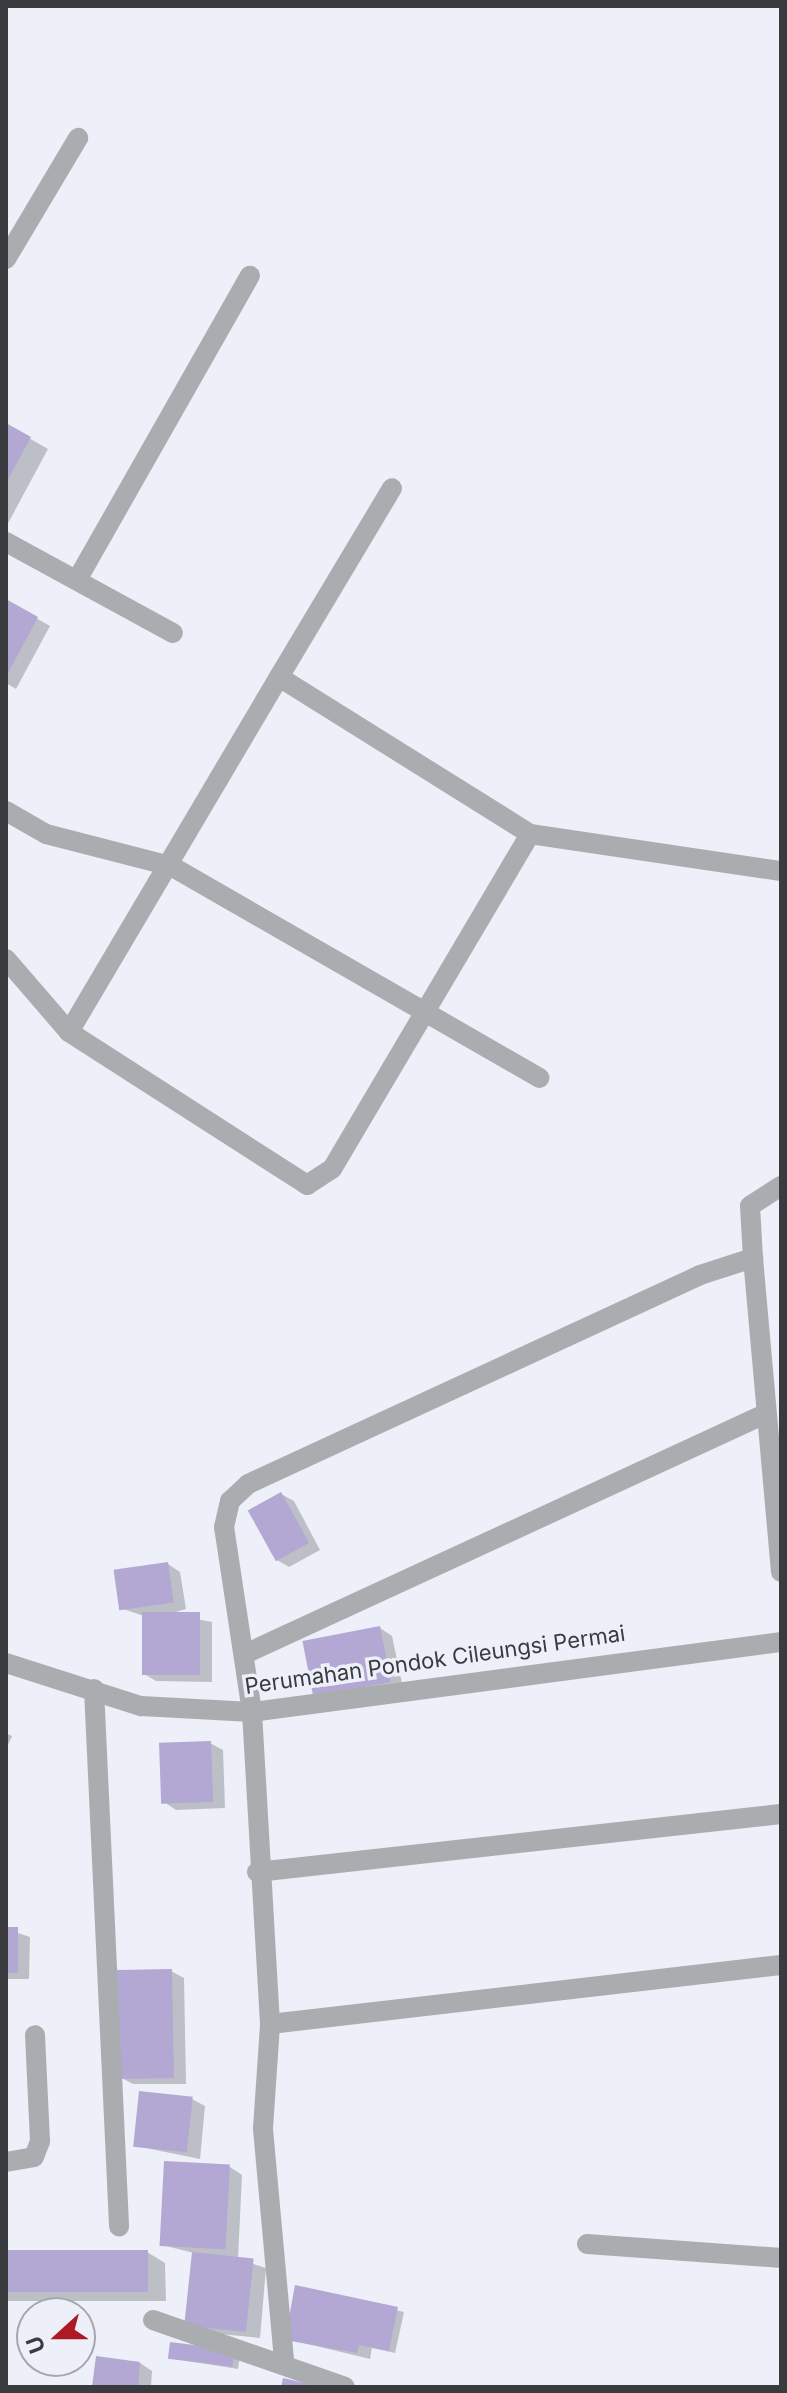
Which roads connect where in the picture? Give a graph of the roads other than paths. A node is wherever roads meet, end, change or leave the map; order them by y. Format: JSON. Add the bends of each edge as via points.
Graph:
{"nodes":[{"id":1,"x":78,"y":138,"type":"dead end"},
{"id":2,"x":6,"y":259,"type":"edge"},
{"id":3,"x":250,"y":276,"type":"dead end"},
{"id":4,"x":392,"y":488,"type":"dead end"},
{"id":5,"x":6,"y":542,"type":"edge"},
{"id":6,"x":77,"y":580,"type":"junction"},
{"id":7,"x":173,"y":633,"type":"dead end"},
{"id":8,"x":279,"y":677,"type":"junction"},
{"id":9,"x":6,"y":811,"type":"edge"},
{"id":10,"x":530,"y":834,"type":"junction"},
{"id":11,"x":171,"y":866,"type":"junction"},
{"id":12,"x":781,"y":871,"type":"edge"},
{"id":13,"x":6,"y":959,"type":"edge"},
{"id":14,"x":423,"y":1015,"type":"junction"},
{"id":15,"x":69,"y":1032,"type":"junction"},
{"id":16,"x":539,"y":1078,"type":"dead end"},
{"id":17,"x":781,"y":1186,"type":"edge"},
{"id":18,"x":753,"y":1258,"type":"junction"},
{"id":19,"x":763,"y":1415,"type":"junction"},
{"id":20,"x":781,"y":1572,"type":"edge"},
{"id":21,"x":781,"y":1642,"type":"edge"},
{"id":22,"x":245,"y":1654,"type":"junction"},
{"id":23,"x":6,"y":1663,"type":"edge"},
{"id":24,"x":94,"y":1689,"type":"junction"},
{"id":25,"x":252,"y":1712,"type":"junction"},
{"id":26,"x":781,"y":1814,"type":"edge"},
{"id":27,"x":257,"y":1872,"type":"junction"},
{"id":28,"x":781,"y":1965,"type":"edge"},
{"id":29,"x":270,"y":2024,"type":"junction"},
{"id":30,"x":35,"y":2035,"type":"dead end"},
{"id":31,"x":6,"y":2162,"type":"edge"},
{"id":32,"x":119,"y":2226,"type":"dead end"},
{"id":33,"x":587,"y":2244,"type":"dead end"},
{"id":34,"x":781,"y":2258,"type":"edge"},
{"id":35,"x":153,"y":2320,"type":"dead end"},
{"id":36,"x":284,"y":2360,"type":"junction"},
{"id":37,"x":345,"y":2387,"type":"edge"}],
"edges":[{"from":1,"to":2,"type":"street"},
{"from":3,"to":6,"type":"street"},
{"from":4,"to":8,"type":"street"},
{"from":5,"to":6,"type":"street"},
{"from":6,"to":7,"type":"street"},
{"from":8,"to":10,"type":"street"},
{"from":8,"to":11,"type":"street"},
{"from":9,"to":11,"type":"street","via":[[46,834]]},
{"from":10,"to":12,"type":"street"},
{"from":10,"to":14,"type":"street"},
{"from":11,"to":14,"type":"street"},
{"from":11,"to":15,"type":"street"},
{"from":13,"to":15,"type":"street"},
{"from":14,"to":15,"type":"street","via":[[332,1169],[307,1185]]},
{"from":14,"to":16,"type":"street"},
{"from":17,"to":18,"type":"street","via":[[750,1206]]},
{"from":18,"to":19,"type":"street"},
{"from":18,"to":22,"type":"street","via":[[700,1275],[248,1484],[230,1501],[224,1527]]},
{"from":19,"to":20,"type":"street"},
{"from":19,"to":22,"type":"street"},
{"from":21,"to":25,"type":"street","name":"Perumahan Pondok Cileungsi Permai"},
{"from":22,"to":25,"type":"street"},
{"from":23,"to":24,"type":"street","name":"Perumahan Pondok Cileungsi Permai"},
{"from":24,"to":25,"type":"street","name":"Perumahan Pondok Cileungsi Permai","via":[[141,1706]]},
{"from":24,"to":32,"type":"street"},
{"from":25,"to":27,"type":"street"},
{"from":26,"to":27,"type":"street"},
{"from":27,"to":29,"type":"street"},
{"from":28,"to":29,"type":"street"},
{"from":29,"to":36,"type":"street","via":[[263,2128]]},
{"from":30,"to":31,"type":"street","via":[[40,2141],[34,2157]]},
{"from":33,"to":34,"type":"street"},
{"from":35,"to":36,"type":"street"},
{"from":36,"to":37,"type":"street"}]}
